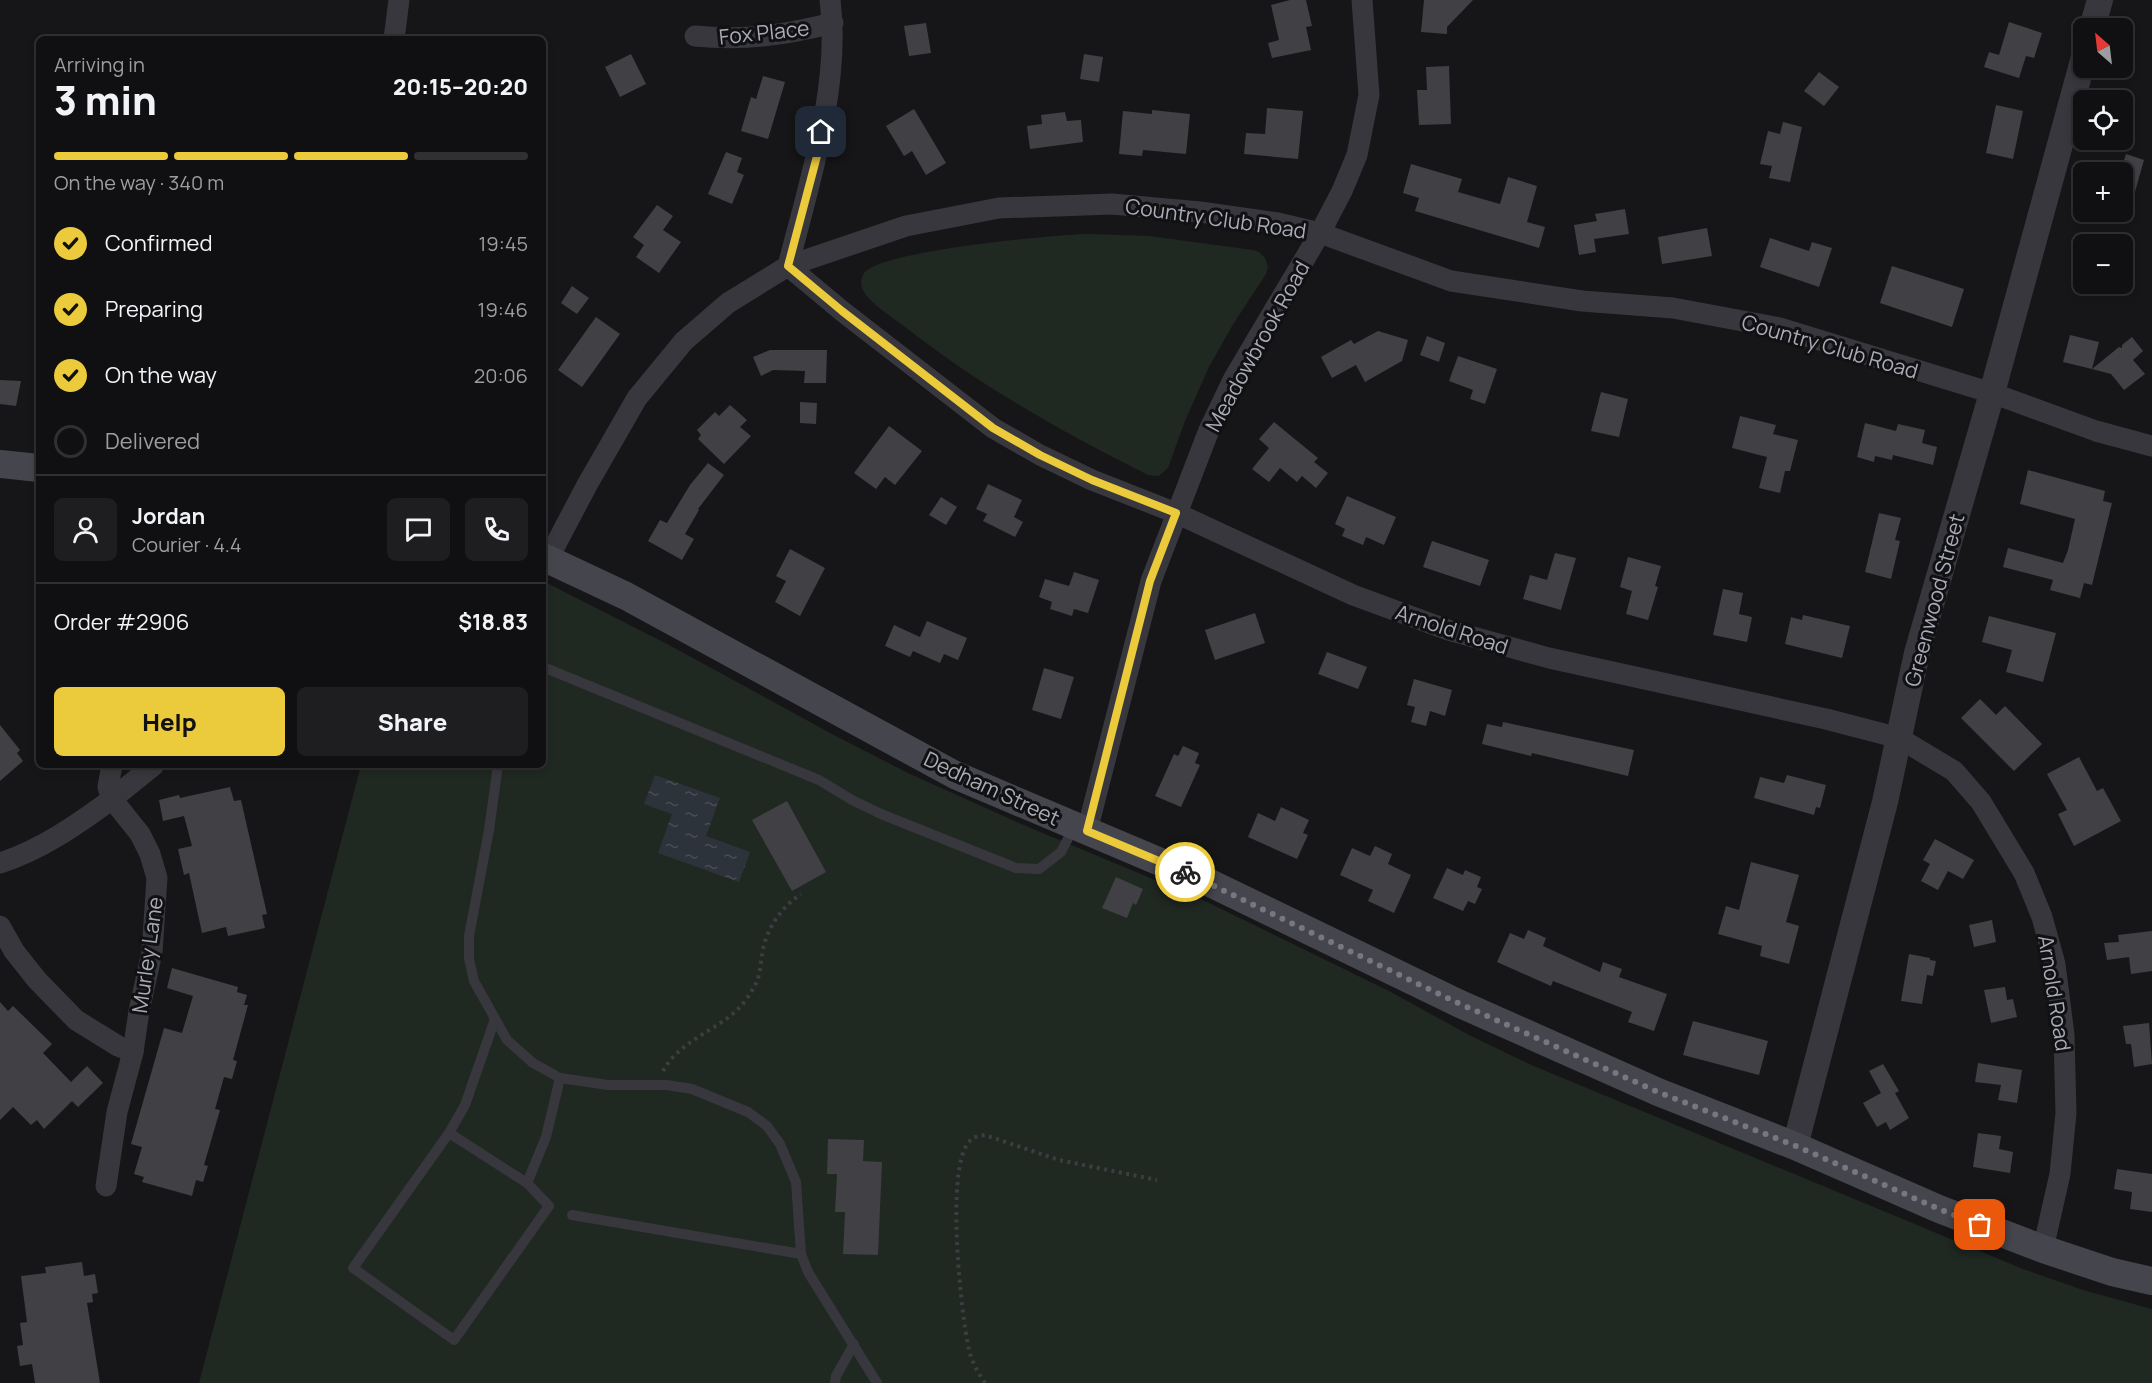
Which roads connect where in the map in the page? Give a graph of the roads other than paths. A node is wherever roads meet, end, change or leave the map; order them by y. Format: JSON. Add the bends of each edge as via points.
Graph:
{"nodes":[{"id":1,"x":399,"y":0,"type":"edge"},
{"id":2,"x":830,"y":0,"type":"edge"},
{"id":3,"x":1362,"y":0,"type":"edge"},
{"id":4,"x":2100,"y":0,"type":"edge"},
{"id":5,"x":2095,"y":18,"type":"edge"},
{"id":6,"x":833,"y":23,"type":"junction"},
{"id":7,"x":394,"y":36,"type":"edge"},
{"id":8,"x":695,"y":36,"type":"dead end"},
{"id":9,"x":2078,"y":78,"type":"edge"},
{"id":10,"x":1320,"y":232,"type":"junction"},
{"id":11,"x":788,"y":266,"type":"junction"},
{"id":12,"x":1992,"y":393,"type":"junction"},
{"id":13,"x":2152,"y":446,"type":"edge"},
{"id":14,"x":0,"y":464,"type":"edge"},
{"id":15,"x":36,"y":468,"type":"edge"},
{"id":16,"x":1176,"y":513,"type":"junction"},
{"id":17,"x":546,"y":558,"type":"edge"},
{"id":18,"x":546,"y":668,"type":"edge"},
{"id":19,"x":1899,"y":738,"type":"junction"},
{"id":20,"x":111,"y":768,"type":"edge"},
{"id":21,"x":151,"y":768,"type":"edge"},
{"id":22,"x":498,"y":768,"type":"edge"},
{"id":23,"x":112,"y":799,"type":"junction"},
{"id":24,"x":1081,"y":828,"type":"junction"},
{"id":25,"x":0,"y":863,"type":"edge"},
{"id":26,"x":0,"y":926,"type":"edge"},
{"id":27,"x":495,"y":1019,"type":"junction"},
{"id":28,"x":133,"y":1052,"type":"junction"},
{"id":29,"x":560,"y":1077,"type":"junction"},
{"id":30,"x":449,"y":1133,"type":"junction"},
{"id":31,"x":1796,"y":1146,"type":"junction"},
{"id":32,"x":527,"y":1184,"type":"junction"},
{"id":33,"x":106,"y":1186,"type":"dead end"},
{"id":34,"x":572,"y":1215,"type":"dead end"},
{"id":35,"x":2043,"y":1249,"type":"junction"},
{"id":36,"x":801,"y":1254,"type":"junction"},
{"id":37,"x":2152,"y":1281,"type":"edge"},
{"id":38,"x":854,"y":1344,"type":"junction"},
{"id":39,"x":835,"y":1383,"type":"edge"},
{"id":40,"x":877,"y":1383,"type":"edge"}],
"edges":[{"from":1,"to":7,"type":"street"},
{"from":2,"to":6,"type":"street"},
{"from":3,"to":10,"type":"street","name":"Meadowbrook Road","via":[[1369,95],[1357,155]]},
{"from":4,"to":5,"type":"street"},
{"from":6,"to":8,"type":"street","name":"Fox Place","via":[[788,34],[727,39]]},
{"from":6,"to":11,"type":"street","via":[[817,156]]},
{"from":9,"to":12,"type":"street","name":"Greenwood Street"},
{"from":10,"to":11,"type":"street","name":"Country Club Road","via":[[1200,212],[1112,204],[999,208],[906,226]]},
{"from":10,"to":12,"type":"street","name":"Country Club Road","via":[[1451,281],[1582,301],[1673,308],[1780,328]]},
{"from":10,"to":16,"type":"street","name":"Meadowbrook Road","via":[[1234,378]]},
{"from":11,"to":16,"type":"street","name":"Arnold Road","via":[[993,428],[1092,480]]},
{"from":11,"to":17,"type":"street","name":"Country Club Road","via":[[728,303],[684,341],[644,390]]},
{"from":12,"to":13,"type":"street","name":"Country Club Road","via":[[2096,431]]},
{"from":12,"to":19,"type":"street","name":"Greenwood Street","via":[[1917,653]]},
{"from":14,"to":15,"type":"main road"},
{"from":16,"to":19,"type":"street","name":"Arnold Road","via":[[1353,596],[1448,630],[1549,658]]},
{"from":16,"to":24,"type":"street","name":"Meadowbrook Road","via":[[1150,581]]},
{"from":17,"to":24,"type":"main road","name":"Dedham Street","via":[[626,596],[955,775]]},
{"from":18,"to":24,"type":"lane","via":[[819,780],[881,814],[1016,868],[1039,869],[1061,852]]},
{"from":19,"to":31,"type":"street","name":"Greenwood Street"},
{"from":19,"to":35,"type":"street","name":"Arnold Road","via":[[1954,771],[1981,802],[2024,873],[2042,917],[2055,964],[2064,1035],[2066,1113],[2060,1174]]},
{"from":20,"to":23,"type":"street","via":[[108,787]]},
{"from":21,"to":23,"type":"street"},
{"from":22,"to":27,"type":"lane","via":[[469,948],[474,981]]},
{"from":23,"to":25,"type":"street","via":[[44,844]]},
{"from":23,"to":28,"type":"street","name":"Murley Lane","via":[[140,834],[157,878],[152,952]]},
{"from":24,"to":31,"type":"main road","name":"Dedham Street","via":[[1210,883],[1458,1003],[1658,1092]]},
{"from":26,"to":28,"type":"street","via":[[37,980],[76,1020]]},
{"from":27,"to":29,"type":"lane","via":[[516,1049]]},
{"from":27,"to":30,"type":"lane","via":[[465,1105]]},
{"from":28,"to":33,"type":"street","name":"Murley Lane","via":[[117,1112]]},
{"from":29,"to":32,"type":"lane","via":[[546,1137]]},
{"from":29,"to":36,"type":"lane","via":[[608,1085],[655,1084],[692,1089],[748,1112],[767,1126],[780,1144],[796,1182]]},
{"from":30,"to":32,"type":"lane"},
{"from":30,"to":32,"type":"lane","via":[[353,1268],[454,1340],[549,1206]]},
{"from":31,"to":35,"type":"main road","name":"Dedham Street","via":[[1939,1209]]},
{"from":34,"to":36,"type":"lane"},
{"from":35,"to":37,"type":"main road","name":"Dedham Street"},
{"from":36,"to":38,"type":"lane","via":[[808,1272]]},
{"from":38,"to":39,"type":"lane"},
{"from":38,"to":40,"type":"lane"}]}
